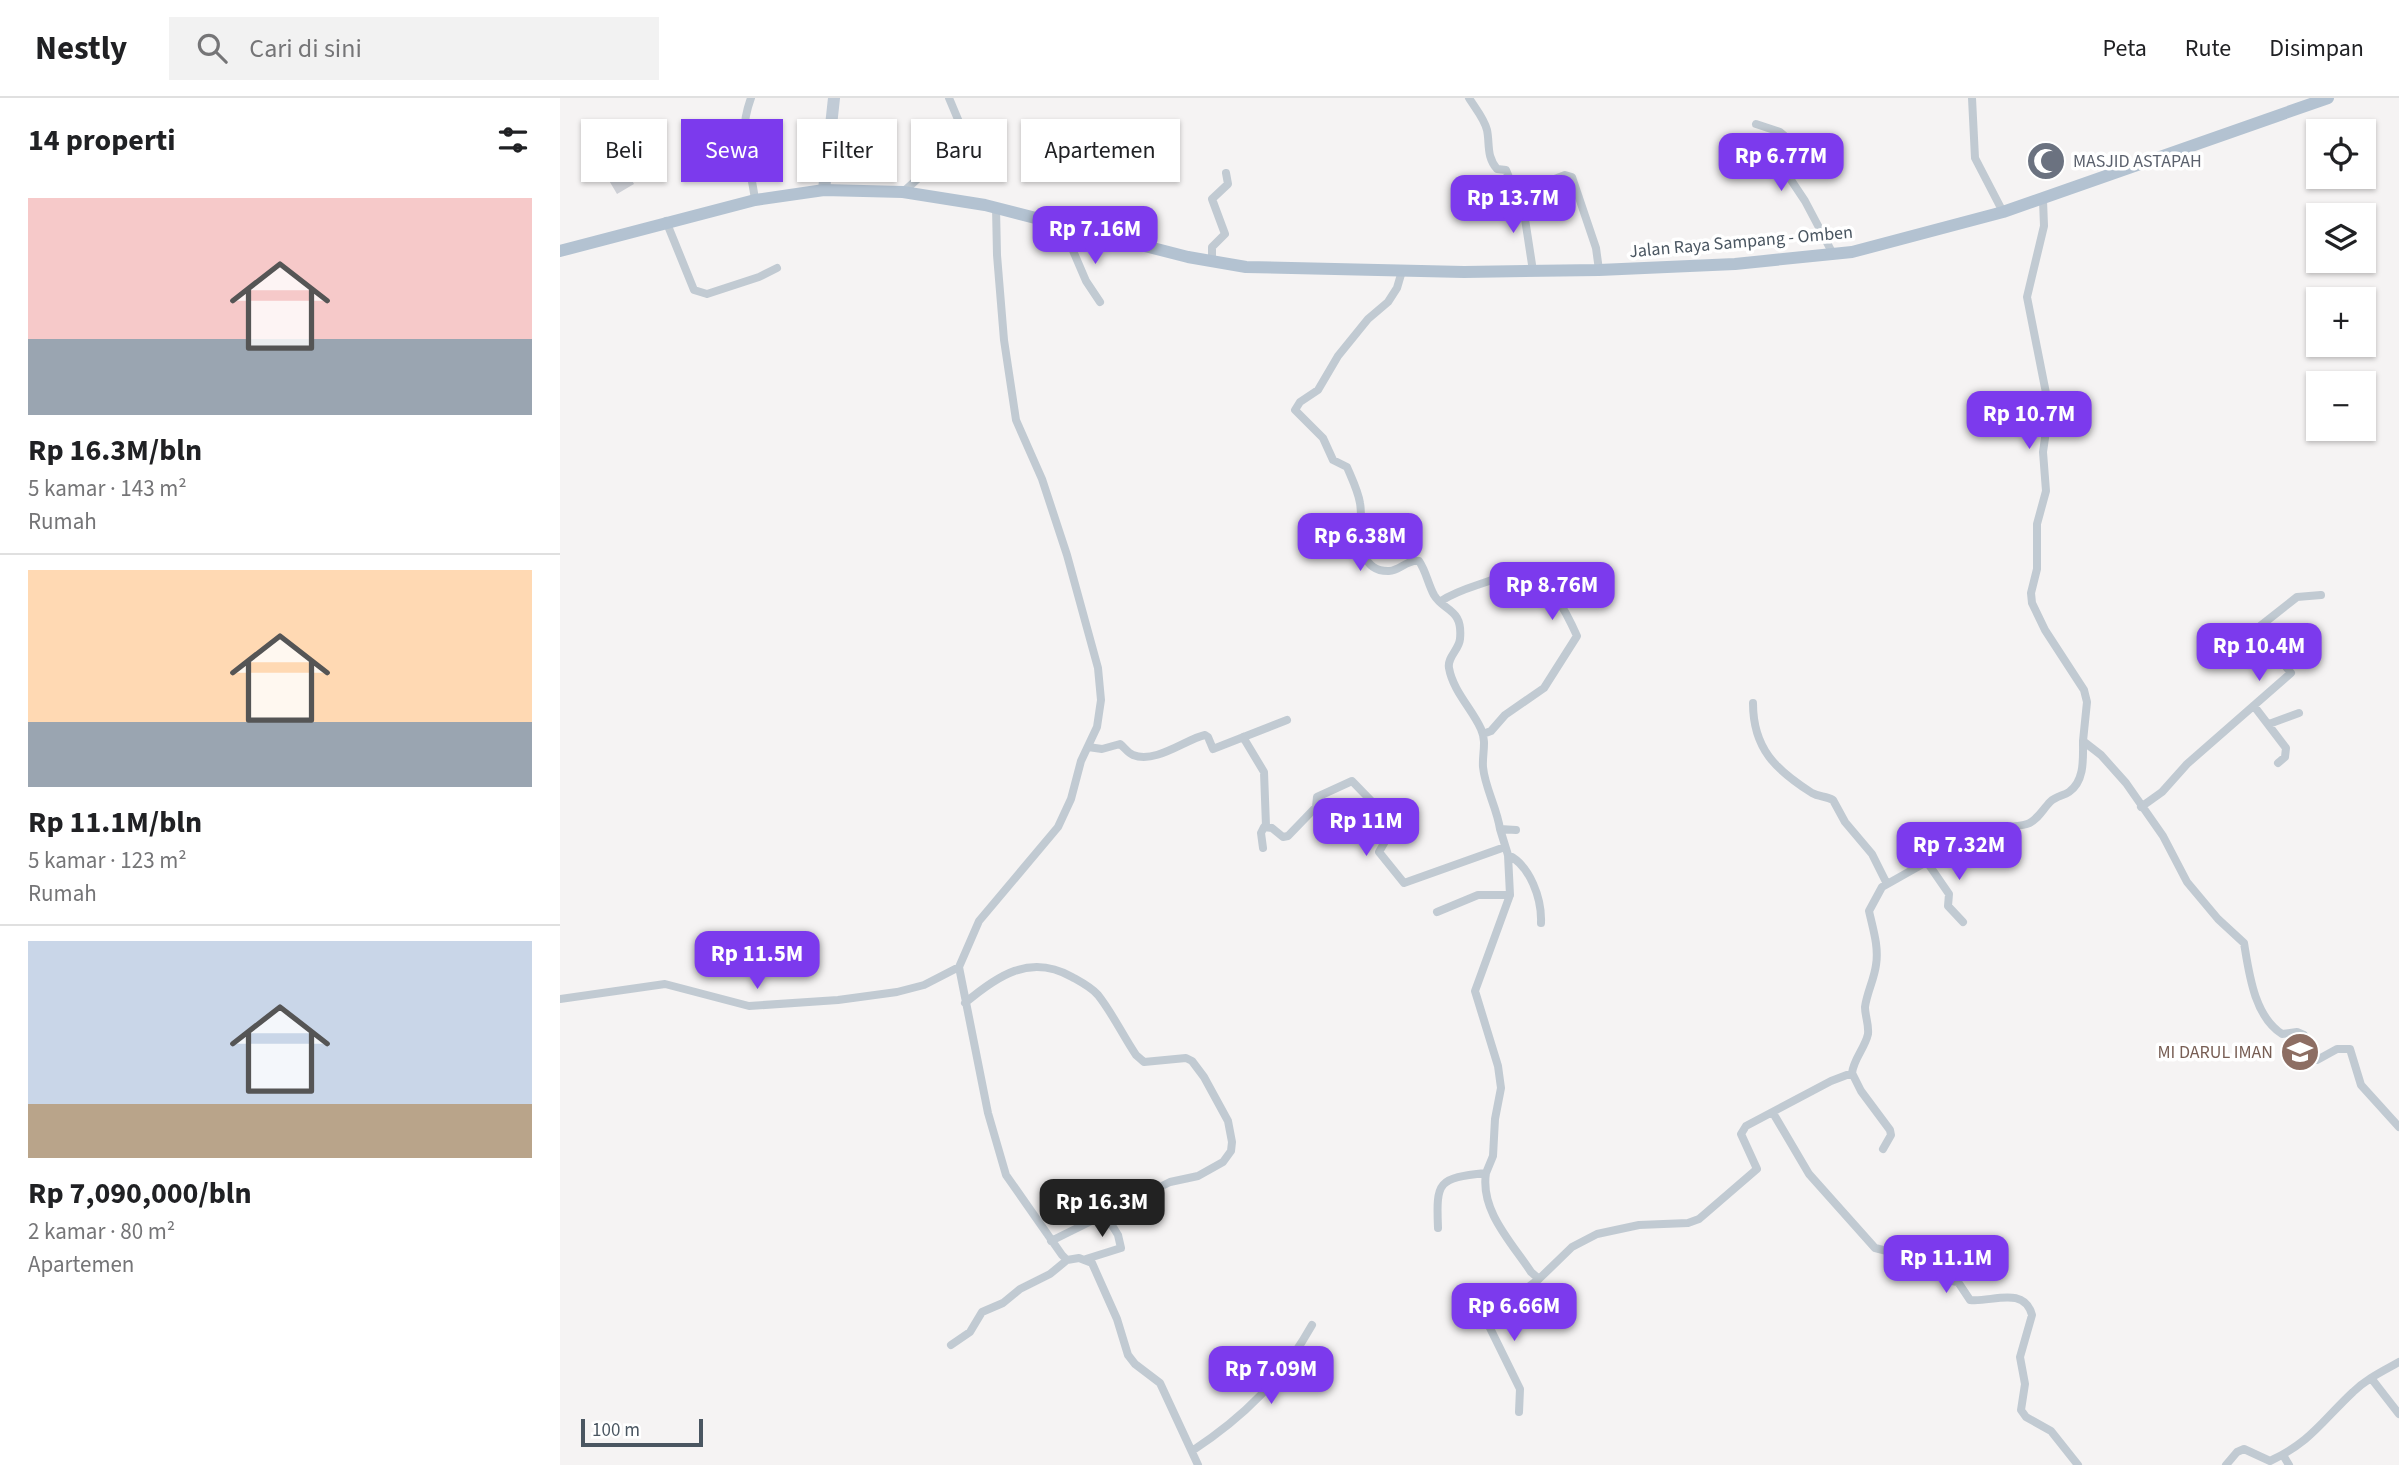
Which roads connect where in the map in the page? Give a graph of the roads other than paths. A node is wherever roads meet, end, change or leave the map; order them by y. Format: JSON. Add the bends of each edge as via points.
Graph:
{"nodes":[{"id":1,"x":751,"y":98,"type":"edge"},
{"id":2,"x":834,"y":98,"type":"edge"},
{"id":3,"x":949,"y":98,"type":"edge"},
{"id":4,"x":1469,"y":98,"type":"edge"},
{"id":5,"x":1972,"y":98,"type":"edge"},
{"id":6,"x":2328,"y":98,"type":"edge"},
{"id":7,"x":1756,"y":124,"type":"dead end"},
{"id":8,"x":1226,"y":173,"type":"dead end"},
{"id":9,"x":824,"y":190,"type":"junction"},
{"id":10,"x":903,"y":192,"type":"junction"},
{"id":11,"x":1519,"y":195,"type":"junction"},
{"id":12,"x":755,"y":200,"type":"junction"},
{"id":13,"x":2043,"y":200,"type":"junction"},
{"id":14,"x":996,"y":207,"type":"junction"},
{"id":15,"x":2003,"y":212,"type":"junction"},
{"id":16,"x":666,"y":221,"type":"junction"},
{"id":17,"x":1076,"y":229,"type":"junction"},
{"id":18,"x":560,"y":251,"type":"edge"},
{"id":19,"x":1833,"y":254,"type":"junction"},
{"id":20,"x":1212,"y":262,"type":"junction"},
{"id":21,"x":777,"y":268,"type":"dead end"},
{"id":22,"x":1600,"y":270,"type":"junction"},
{"id":23,"x":1402,"y":271,"type":"junction"},
{"id":24,"x":1533,"y":271,"type":"junction"},
{"id":25,"x":1100,"y":302,"type":"dead end"},
{"id":26,"x":2321,"y":595,"type":"dead end"},
{"id":27,"x":1441,"y":601,"type":"junction"},
{"id":28,"x":1753,"y":703,"type":"dead end"},
{"id":29,"x":2254,"y":706,"type":"junction"},
{"id":30,"x":2299,"y":713,"type":"dead end"},
{"id":31,"x":1287,"y":719,"type":"dead end"},
{"id":32,"x":2269,"y":724,"type":"junction"},
{"id":33,"x":1483,"y":734,"type":"junction"},
{"id":34,"x":1243,"y":737,"type":"junction"},
{"id":35,"x":2083,"y":741,"type":"junction"},
{"id":36,"x":1088,"y":747,"type":"junction"},
{"id":37,"x":2278,"y":763,"type":"dead end"},
{"id":38,"x":2141,"y":807,"type":"junction"},
{"id":39,"x":1266,"y":826,"type":"junction"},
{"id":40,"x":1500,"y":829,"type":"junction"},
{"id":41,"x":1517,"y":830,"type":"dead end"},
{"id":42,"x":1263,"y":848,"type":"dead end"},
{"id":43,"x":1506,"y":851,"type":"junction"},
{"id":44,"x":1927,"y":862,"type":"junction"},
{"id":45,"x":1887,"y":884,"type":"junction"},
{"id":46,"x":1510,"y":895,"type":"junction"},
{"id":47,"x":1437,"y":912,"type":"dead end"},
{"id":48,"x":1963,"y":922,"type":"dead end"},
{"id":49,"x":1541,"y":923,"type":"dead end"},
{"id":50,"x":960,"y":967,"type":"junction"},
{"id":51,"x":560,"y":999,"type":"edge"},
{"id":52,"x":965,"y":1003,"type":"junction"},
{"id":53,"x":1852,"y":1073,"type":"junction"},
{"id":54,"x":1773,"y":1113,"type":"junction"},
{"id":55,"x":2399,"y":1127,"type":"edge"},
{"id":56,"x":1883,"y":1149,"type":"dead end"},
{"id":57,"x":1486,"y":1173,"type":"junction"},
{"id":58,"x":1105,"y":1214,"type":"junction"},
{"id":59,"x":1438,"y":1228,"type":"dead end"},
{"id":60,"x":1051,"y":1241,"type":"junction"},
{"id":61,"x":1086,"y":1259,"type":"junction"},
{"id":62,"x":1067,"y":1260,"type":"junction"},
{"id":63,"x":1539,"y":1279,"type":"junction"},
{"id":64,"x":1312,"y":1325,"type":"dead end"},
{"id":65,"x":951,"y":1345,"type":"dead end"},
{"id":66,"x":2399,"y":1362,"type":"edge"},
{"id":67,"x":2371,"y":1378,"type":"junction"},
{"id":68,"x":2398,"y":1410,"type":"edge"},
{"id":69,"x":1519,"y":1412,"type":"dead end"},
{"id":70,"x":1192,"y":1451,"type":"junction"},
{"id":71,"x":2283,"y":1455,"type":"junction"},
{"id":72,"x":1198,"y":1465,"type":"edge"},
{"id":73,"x":2078,"y":1465,"type":"edge"},
{"id":74,"x":2226,"y":1465,"type":"edge"},
{"id":75,"x":2289,"y":1465,"type":"edge"}],
"edges":[{"from":1,"to":12,"type":"street","via":[[742,134]]},
{"from":2,"to":9,"type":"street"},
{"from":3,"to":10,"type":"street","via":[[961,140]]},
{"from":4,"to":11,"type":"street","via":[[1487,130],[1493,164],[1506,170]]},
{"from":5,"to":15,"type":"street","via":[[1975,158]]},
{"from":6,"to":13,"type":"main road","name":"Jalan Raya Sampang - Omben"},
{"from":7,"to":19,"type":"street","via":[[1780,132],[1792,142],[1790,180]]},
{"from":8,"to":20,"type":"street","via":[[1227,186],[1212,199],[1225,234],[1212,247]]},
{"from":9,"to":10,"type":"main road","name":"Jalan Raya Sampang - Omben"},
{"from":9,"to":12,"type":"main road","name":"Jalan Raya Sampang - Omben"},
{"from":10,"to":14,"type":"main road","name":"Jalan Raya Sampang - Omben"},
{"from":11,"to":22,"type":"street","via":[[1570,175]]},
{"from":11,"to":24,"type":"street"},
{"from":12,"to":16,"type":"main road","name":"Jalan Raya Sampang - Omben"},
{"from":13,"to":15,"type":"main road","name":"Jalan Raya Sampang - Omben"},
{"from":13,"to":35,"type":"street","via":[[2044,226],[2027,297],[2048,416],[2043,452],[2046,491],[2037,524],[2039,551],[2032,603],[2084,690]]},
{"from":14,"to":17,"type":"main road","name":"Jalan Raya Sampang - Omben"},
{"from":14,"to":36,"type":"street","via":[[996,256],[1016,420],[1050,501],[1098,668],[1099,718]]},
{"from":15,"to":19,"type":"main road","name":"Jalan Raya Sampang - Omben"},
{"from":16,"to":18,"type":"main road","name":"Jalan Raya Sampang - Omben"},
{"from":16,"to":21,"type":"street","via":[[698,292],[707,294]]},
{"from":17,"to":20,"type":"main road","name":"Jalan Raya Sampang - Omben"},
{"from":17,"to":25,"type":"street","via":[[1071,246]]},
{"from":19,"to":22,"type":"main road","name":"Jalan Raya Sampang - Omben"},
{"from":20,"to":23,"type":"main road","name":"Jalan Raya Sampang - Omben","via":[[1265,269]]},
{"from":22,"to":24,"type":"main road","name":"Jalan Raya Sampang - Omben"},
{"from":23,"to":24,"type":"main road","name":"Jalan Raya Sampang - Omben"},
{"from":23,"to":27,"type":"street","via":[[1388,302],[1338,356],[1318,390],[1295,410],[1323,438],[1332,460],[1348,467],[1360,503],[1360,535],[1368,561],[1391,571],[1419,561]]},
{"from":26,"to":29,"type":"street","via":[[2297,597],[2259,627],[2291,673]]},
{"from":27,"to":33,"type":"street","via":[[1456,617],[1460,632],[1449,670]]},
{"from":27,"to":33,"type":"street","via":[[1516,566],[1529,566],[1542,576],[1577,636],[1544,688]]},
{"from":28,"to":45,"type":"street","via":[[1754,723],[1772,762],[1814,794],[1833,800],[1872,854]]},
{"from":29,"to":32,"type":"street"},
{"from":29,"to":38,"type":"street"},
{"from":30,"to":32,"type":"street"},
{"from":31,"to":34,"type":"street"},
{"from":32,"to":37,"type":"street","via":[[2286,748]]},
{"from":33,"to":40,"type":"street","via":[[1483,770]]},
{"from":34,"to":36,"type":"street","via":[[1213,749],[1203,735],[1174,750],[1142,755],[1119,744]]},
{"from":34,"to":39,"type":"street","via":[[1265,776]]},
{"from":35,"to":38,"type":"street","via":[[2112,767]]},
{"from":35,"to":44,"type":"street","via":[[2077,784],[2053,798],[2035,820],[1983,830]]},
{"from":36,"to":50,"type":"street","via":[[1058,827],[979,921]]},
{"from":38,"to":55,"type":"street","via":[[2163,836],[2187,882],[2244,943],[2248,976],[2270,1023],[2283,1034],[2304,1035],[2312,1057],[2318,1060],[2337,1049],[2350,1049],[2361,1086]]},
{"from":39,"to":42,"type":"street","via":[[1261,833]]},
{"from":39,"to":43,"type":"street","via":[[1288,836],[1316,807],[1317,797],[1352,781],[1384,814],[1391,832],[1379,852],[1404,883]]},
{"from":40,"to":41,"type":"street"},
{"from":40,"to":43,"type":"street"},
{"from":43,"to":46,"type":"street"},
{"from":43,"to":49,"type":"street","via":[[1528,876],[1539,902]]},
{"from":44,"to":45,"type":"street"},
{"from":44,"to":48,"type":"street","via":[[1949,894],[1948,906]]},
{"from":45,"to":53,"type":"street","via":[[1869,911],[1877,962],[1867,990],[1867,1038]]},
{"from":46,"to":47,"type":"street","via":[[1478,895]]},
{"from":46,"to":57,"type":"street","via":[[1475,991],[1501,1088],[1493,1156]]},
{"from":50,"to":51,"type":"street","via":[[924,985],[838,1000],[749,1006],[665,984]]},
{"from":50,"to":52,"type":"street"},
{"from":52,"to":58,"type":"street","via":[[1010,973],[1051,967],[1097,994],[1144,1062],[1188,1058],[1205,1077],[1228,1121],[1231,1151],[1223,1162]]},
{"from":52,"to":60,"type":"street","via":[[1002,1165]]},
{"from":53,"to":54,"type":"street"},
{"from":53,"to":56,"type":"street","via":[[1890,1130]]},
{"from":54,"to":63,"type":"street","via":[[1742,1132],[1756,1171],[1699,1219],[1597,1234],[1572,1247]]},
{"from":54,"to":73,"type":"street","via":[[1809,1174],[1875,1248],[1902,1248],[1927,1260],[1946,1280],[1958,1282],[1970,1300],[2005,1296],[2027,1306],[2032,1315],[2020,1357],[2025,1384],[2021,1410],[2051,1431]]},
{"from":57,"to":59,"type":"street","via":[[1455,1178],[1440,1187],[1436,1197]]},
{"from":57,"to":63,"type":"street","via":[[1485,1195],[1496,1220]]},
{"from":58,"to":60,"type":"street"},
{"from":58,"to":61,"type":"street","via":[[1121,1248]]},
{"from":60,"to":62,"type":"street"},
{"from":61,"to":62,"type":"street"},
{"from":61,"to":70,"type":"street","via":[[1097,1273],[1128,1355],[1160,1383]]},
{"from":62,"to":65,"type":"street","via":[[982,1312],[970,1332]]},
{"from":63,"to":69,"type":"street","via":[[1490,1320],[1520,1389]]},
{"from":64,"to":70,"type":"street","via":[[1284,1371],[1260,1397],[1236,1421]]},
{"from":66,"to":67,"type":"street"},
{"from":67,"to":68,"type":"street"},
{"from":67,"to":71,"type":"street","via":[[2311,1438]]},
{"from":70,"to":72,"type":"street"},
{"from":71,"to":74,"type":"street","via":[[2268,1461],[2244,1449]]},
{"from":71,"to":75,"type":"street"}]}
